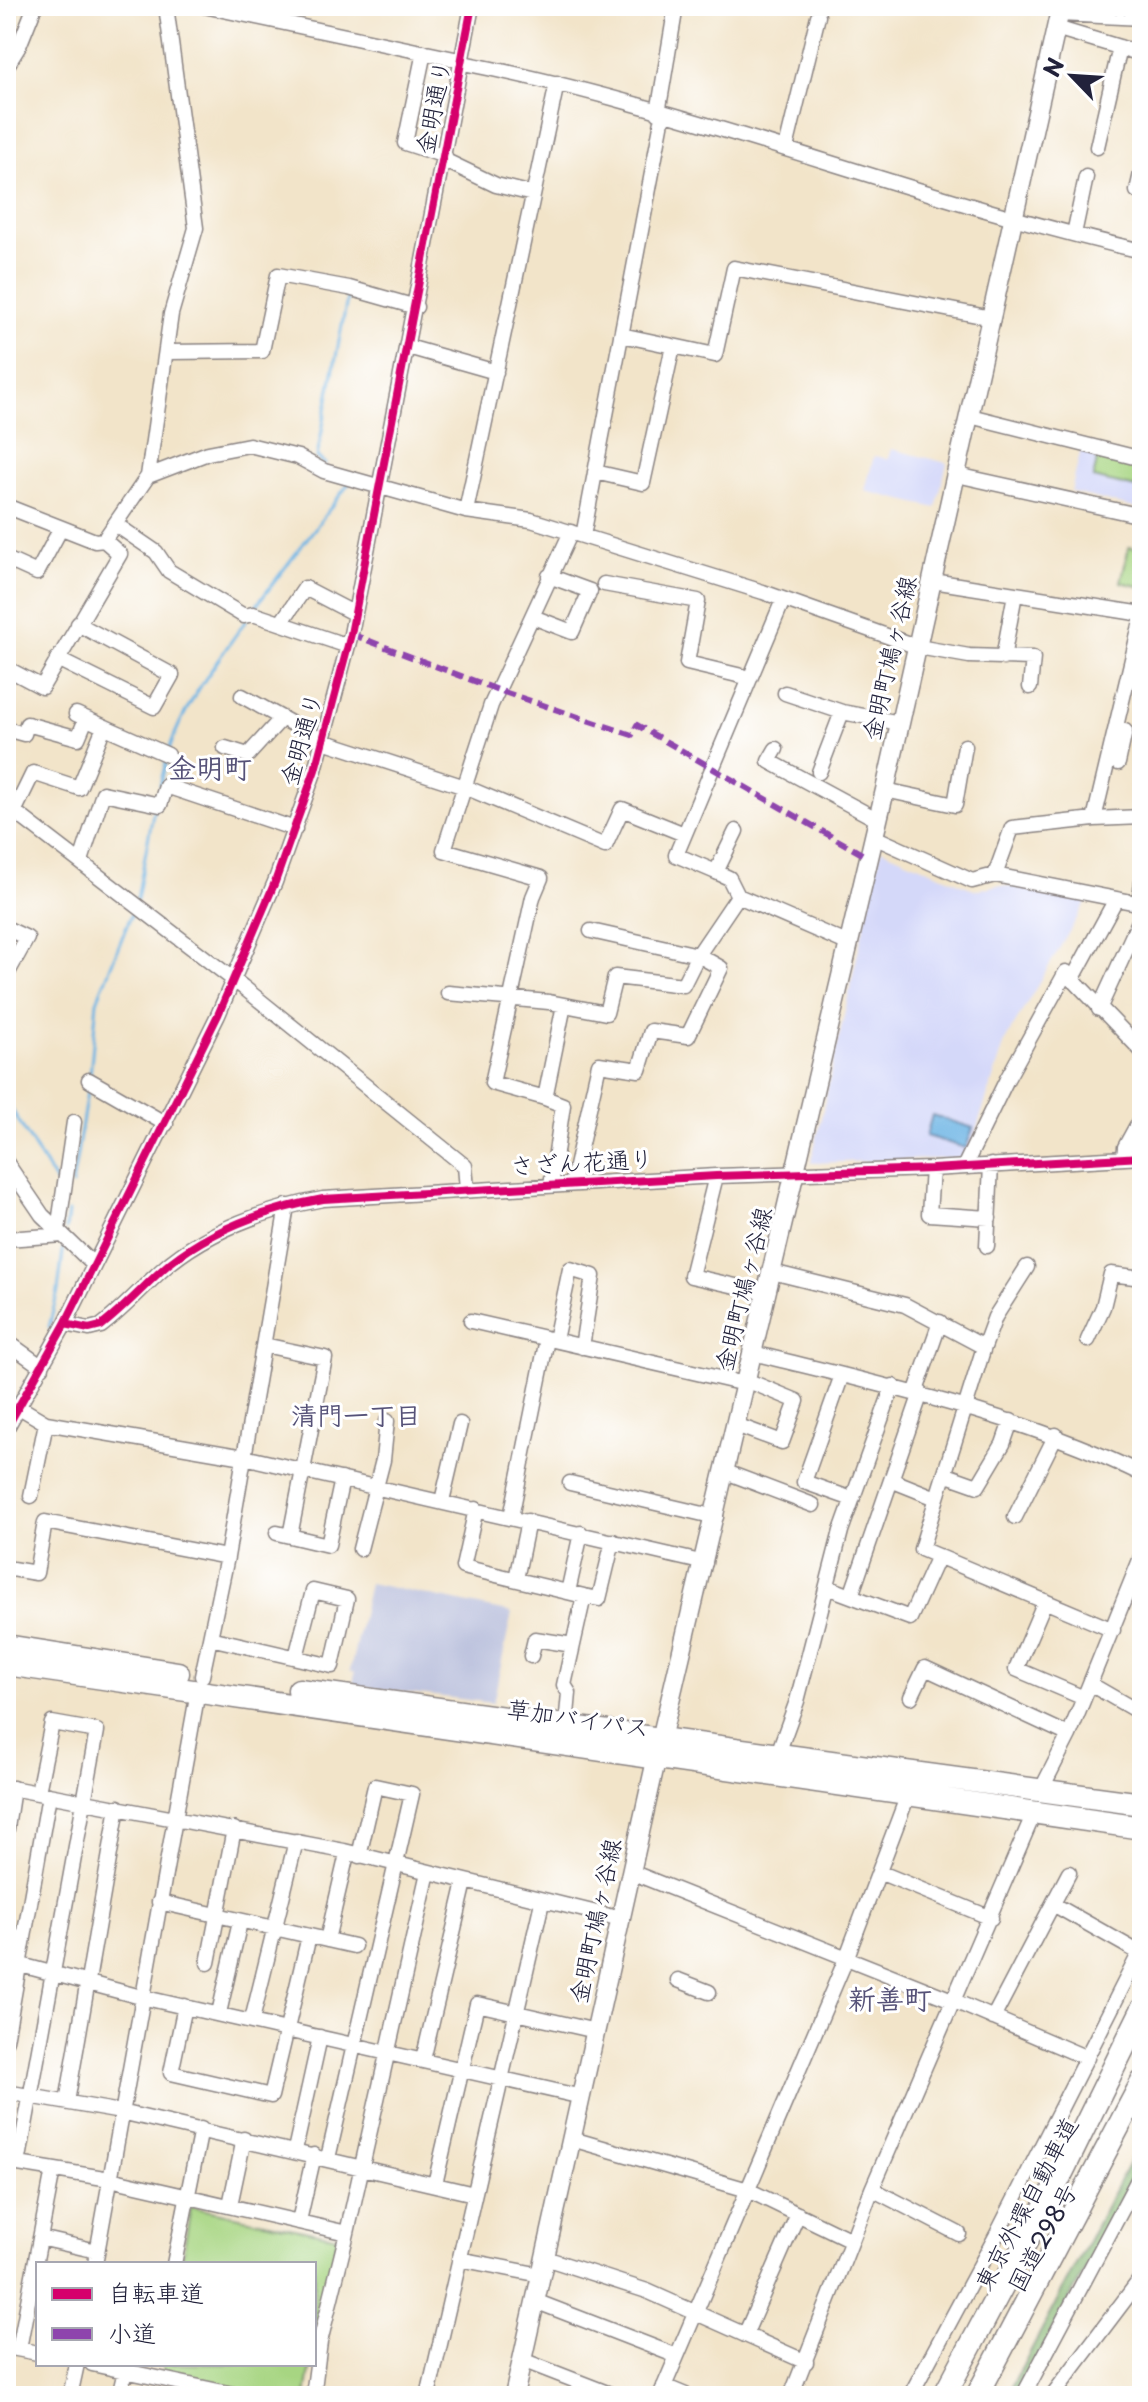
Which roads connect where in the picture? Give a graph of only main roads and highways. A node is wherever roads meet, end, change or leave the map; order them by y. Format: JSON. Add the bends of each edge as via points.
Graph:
{"nodes":[{"id":1,"x":1059,"y":16,"type":"edge"},
{"id":2,"x":6,"y":1646,"type":"edge"},
{"id":3,"x":6,"y":1664,"type":"edge"},
{"id":4,"x":200,"y":1684,"type":"junction"},
{"id":5,"x":660,"y":1748,"type":"junction"},
{"id":6,"x":1037,"y":1802,"type":"junction"},
{"id":7,"x":1142,"y":1804,"type":"edge"},
{"id":8,"x":1142,"y":1828,"type":"edge"},
{"id":9,"x":1142,"y":1992,"type":"edge"},
{"id":10,"x":1142,"y":2010,"type":"edge"},
{"id":11,"x":1142,"y":2033,"type":"edge"},
{"id":12,"x":1142,"y":2082,"type":"edge"},
{"id":13,"x":1142,"y":2102,"type":"edge"},
{"id":14,"x":1142,"y":2115,"type":"edge"},
{"id":15,"x":1054,"y":2189,"type":"junction"},
{"id":16,"x":1089,"y":2207,"type":"junction"},
{"id":17,"x":1015,"y":2265,"type":"junction"},
{"id":18,"x":1048,"y":2286,"type":"junction"},
{"id":19,"x":514,"y":2396,"type":"edge"},
{"id":20,"x":935,"y":2396,"type":"edge"},
{"id":21,"x":944,"y":2396,"type":"edge"},
{"id":22,"x":954,"y":2396,"type":"edge"},
{"id":23,"x":977,"y":2396,"type":"edge"},
{"id":24,"x":988,"y":2396,"type":"edge"},
{"id":25,"x":995,"y":2396,"type":"edge"}],
"edges":[{"from":1,"to":5,"type":"main road","name":"金明町鳩ヶ谷線","via":[[918,647]]},
{"from":2,"to":4,"type":"highway","name":"草加バイパス"},
{"from":3,"to":4,"type":"highway","name":"草加バイパス"},
{"from":4,"to":5,"type":"highway","name":"草加バイパス"},
{"from":4,"to":5,"type":"highway","name":"草加バイパス","via":[[566,1726]]},
{"from":5,"to":6,"type":"highway","name":"草加バイパス","via":[[909,1792]]},
{"from":5,"to":6,"type":"highway","name":"草加バイパス","via":[[777,1756]]},
{"from":5,"to":19,"type":"main road","name":"金明町鳩ヶ谷線"},
{"from":6,"to":7,"type":"highway","name":"草加バイパス"},
{"from":6,"to":8,"type":"highway","name":"草加バイパス"},
{"from":9,"to":15,"type":"highway"},
{"from":10,"to":15,"type":"highway","name":"国道298号"},
{"from":11,"to":22,"type":"highway","name":"東京外環自動車道"},
{"from":12,"to":23,"type":"highway","name":"東京外環自動車道"},
{"from":13,"to":16,"type":"highway","name":"国道298号"},
{"from":14,"to":16,"type":"highway"},
{"from":15,"to":17,"type":"highway","name":"国道298号"},
{"from":16,"to":18,"type":"highway","name":"国道298号"},
{"from":17,"to":20,"type":"highway"},
{"from":17,"to":21,"type":"highway","name":"国道298号"},
{"from":18,"to":24,"type":"highway","name":"国道298号"},
{"from":18,"to":25,"type":"highway"}]}
